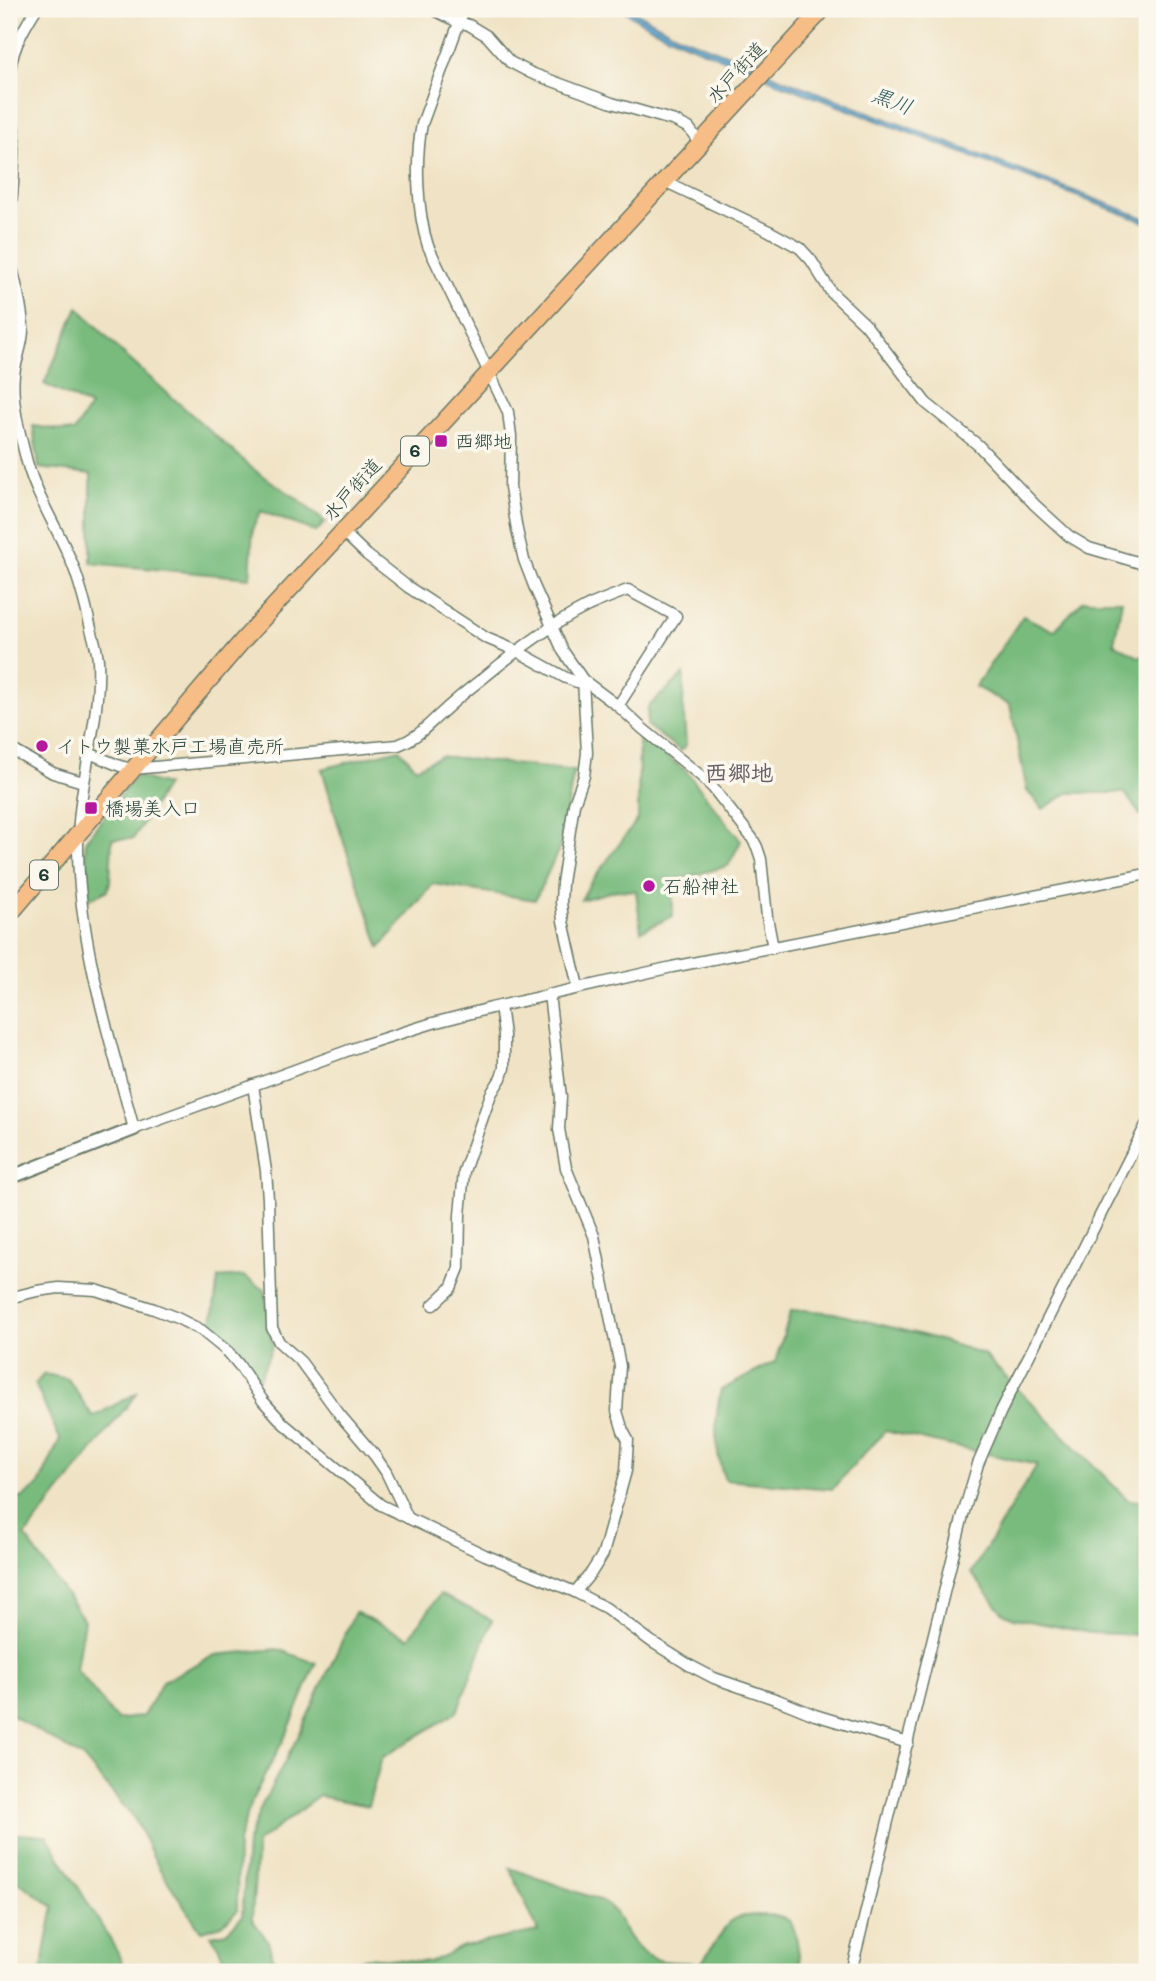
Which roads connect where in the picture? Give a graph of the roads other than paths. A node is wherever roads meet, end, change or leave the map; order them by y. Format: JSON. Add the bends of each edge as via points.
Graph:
{"nodes":[{"id":1,"x":36,"y":9,"type":"edge"},
{"id":2,"x":432,"y":9,"type":"edge"},
{"id":3,"x":464,"y":9,"type":"edge"},
{"id":4,"x":822,"y":9,"type":"edge"},
{"id":5,"x":458,"y":22,"type":"junction"},
{"id":6,"x":9,"y":80,"type":"edge"},
{"id":7,"x":9,"y":100,"type":"edge"},
{"id":8,"x":699,"y":142,"type":"junction"},
{"id":9,"x":664,"y":181,"type":"junction"},
{"id":10,"x":9,"y":226,"type":"edge"},
{"id":11,"x":9,"y":255,"type":"edge"},
{"id":12,"x":488,"y":371,"type":"junction"},
{"id":13,"x":342,"y":531,"type":"junction"},
{"id":14,"x":1147,"y":565,"type":"edge"},
{"id":15,"x":552,"y":628,"type":"junction"},
{"id":16,"x":517,"y":651,"type":"junction"},
{"id":17,"x":583,"y":680,"type":"junction"},
{"id":18,"x":618,"y":706,"type":"junction"},
{"id":19,"x":9,"y":748,"type":"edge"},
{"id":20,"x":89,"y":753,"type":"junction"},
{"id":21,"x":133,"y":769,"type":"junction"},
{"id":22,"x":83,"y":782,"type":"junction"},
{"id":23,"x":78,"y":834,"type":"junction"},
{"id":24,"x":1147,"y":874,"type":"edge"},
{"id":25,"x":9,"y":915,"type":"edge"},
{"id":26,"x":773,"y":948,"type":"junction"},
{"id":27,"x":579,"y":987,"type":"junction"},
{"id":28,"x":549,"y":994,"type":"junction"},
{"id":29,"x":500,"y":1006,"type":"junction"},
{"id":30,"x":253,"y":1085,"type":"junction"},
{"id":31,"x":1147,"y":1123,"type":"edge"},
{"id":32,"x":134,"y":1129,"type":"junction"},
{"id":33,"x":9,"y":1178,"type":"edge"},
{"id":34,"x":9,"y":1298,"type":"edge"},
{"id":35,"x":433,"y":1305,"type":"dead end"},
{"id":36,"x":408,"y":1518,"type":"junction"},
{"id":37,"x":575,"y":1592,"type":"junction"},
{"id":38,"x":908,"y":1744,"type":"junction"},
{"id":39,"x":851,"y":1972,"type":"edge"}],
"edges":[{"from":1,"to":6,"type":"street","via":[[18,39]]},
{"from":2,"to":5,"type":"street"},
{"from":3,"to":5,"type":"street"},
{"from":4,"to":8,"type":"highway","name":"水戸街道","number":"6"},
{"from":5,"to":8,"type":"street","via":[[487,36],[510,62],[531,74],[676,121],[689,128]]},
{"from":5,"to":12,"type":"street","via":[[419,139],[422,224],[428,246]]},
{"from":7,"to":10,"type":"street","via":[[15,136]]},
{"from":8,"to":9,"type":"highway","name":"水戸街道","number":"6"},
{"from":9,"to":12,"type":"highway","name":"水戸街道","number":"6"},
{"from":9,"to":14,"type":"street","via":[[800,248],[831,292],[865,324],[926,403],[978,445],[1035,505],[1089,548]]},
{"from":11,"to":20,"type":"street","via":[[23,329],[13,397],[22,438],[39,496],[83,591],[98,659]]},
{"from":12,"to":13,"type":"highway","name":"水戸街道","number":"6"},
{"from":12,"to":15,"type":"street","via":[[508,412],[510,487],[524,560]]},
{"from":13,"to":16,"type":"street","via":[[408,587],[486,638]]},
{"from":13,"to":21,"type":"highway","name":"水戸街道","number":"6"},
{"from":15,"to":16,"type":"street"},
{"from":15,"to":17,"type":"street"},
{"from":15,"to":18,"type":"street","via":[[588,606],[628,590],[676,616]]},
{"from":16,"to":17,"type":"street","via":[[566,678]]},
{"from":16,"to":21,"type":"street","via":[[421,733],[398,745]]},
{"from":17,"to":18,"type":"street"},
{"from":17,"to":27,"type":"street","via":[[587,753],[574,804],[561,902]]},
{"from":18,"to":26,"type":"street","via":[[708,782],[757,847]]},
{"from":19,"to":22,"type":"street","via":[[53,773]]},
{"from":20,"to":21,"type":"street"},
{"from":20,"to":22,"type":"street"},
{"from":21,"to":23,"type":"highway","name":"水戸街道","number":"6"},
{"from":22,"to":23,"type":"street"},
{"from":23,"to":25,"type":"highway","name":"水戸街道","number":"6"},
{"from":23,"to":32,"type":"street","via":[[87,933]]},
{"from":24,"to":26,"type":"street"},
{"from":26,"to":27,"type":"street"},
{"from":27,"to":28,"type":"street"},
{"from":28,"to":29,"type":"street"},
{"from":28,"to":37,"type":"street","via":[[561,1097],[561,1142],[566,1168],[594,1236],[620,1366],[617,1411],[628,1440],[626,1471],[603,1554]]},
{"from":29,"to":30,"type":"street","via":[[363,1045]]},
{"from":29,"to":35,"type":"street","via":[[503,1069],[464,1171],[459,1269],[451,1288]]},
{"from":30,"to":32,"type":"street"},
{"from":30,"to":36,"type":"street","via":[[266,1171],[272,1328],[375,1456]]},
{"from":31,"to":38,"type":"street","via":[[982,1454]]},
{"from":32,"to":33,"type":"street"},
{"from":34,"to":36,"type":"street","via":[[59,1288],[96,1290],[201,1330],[228,1352],[263,1401],[301,1439],[382,1505]]},
{"from":36,"to":37,"type":"street"},
{"from":37,"to":38,"type":"street","via":[[713,1678]]},
{"from":38,"to":39,"type":"street"}]}
